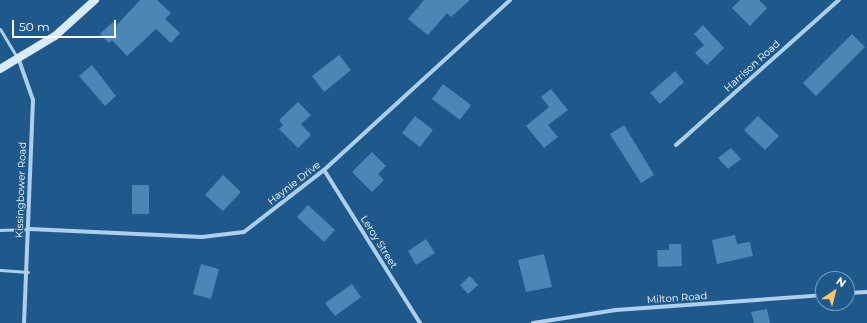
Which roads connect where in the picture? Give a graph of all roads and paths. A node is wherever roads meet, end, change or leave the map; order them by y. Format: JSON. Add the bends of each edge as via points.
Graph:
{"nodes":[{"id":1,"x":95,"y":0,"type":"edge"},
{"id":2,"x":510,"y":0,"type":"edge"},
{"id":3,"x":839,"y":0,"type":"edge"},
{"id":4,"x":0,"y":29,"type":"edge"},
{"id":5,"x":19,"y":60,"type":"junction"},
{"id":6,"x":0,"y":69,"type":"edge"},
{"id":7,"x":676,"y":145,"type":"dead end"},
{"id":8,"x":324,"y":170,"type":"junction"},
{"id":9,"x":30,"y":228,"type":"junction"},
{"id":10,"x":0,"y":230,"type":"edge"},
{"id":11,"x":0,"y":270,"type":"edge"},
{"id":12,"x":28,"y":272,"type":"junction"},
{"id":13,"x":867,"y":292,"type":"edge"},
{"id":14,"x":855,"y":293,"type":"edge"},
{"id":15,"x":815,"y":296,"type":"edge"},
{"id":16,"x":24,"y":323,"type":"edge"},
{"id":17,"x":420,"y":323,"type":"edge"},
{"id":18,"x":533,"y":323,"type":"edge"}],
"edges":[{"from":1,"to":5,"type":"street","via":[[55,36]]},
{"from":2,"to":8,"type":"street","name":"Haynie Drive"},
{"from":3,"to":7,"type":"street","name":"Harrison Road"},
{"from":4,"to":5,"type":"lane"},
{"from":5,"to":6,"type":"street"},
{"from":5,"to":9,"type":"street","name":"Kissingbower Road","via":[[33,100]]},
{"from":8,"to":9,"type":"street","name":"Haynie Drive","via":[[244,232],[202,237]]},
{"from":8,"to":17,"type":"street","name":"Leroy Street"},
{"from":9,"to":10,"type":"lane"},
{"from":9,"to":12,"type":"street","name":"Kissingbower Road"},
{"from":11,"to":12,"type":"lane"},
{"from":12,"to":16,"type":"street","name":"Kissingbower Road"},
{"from":13,"to":14,"type":"street"},
{"from":15,"to":18,"type":"street","name":"Milton Road","via":[[616,310]]}]}
